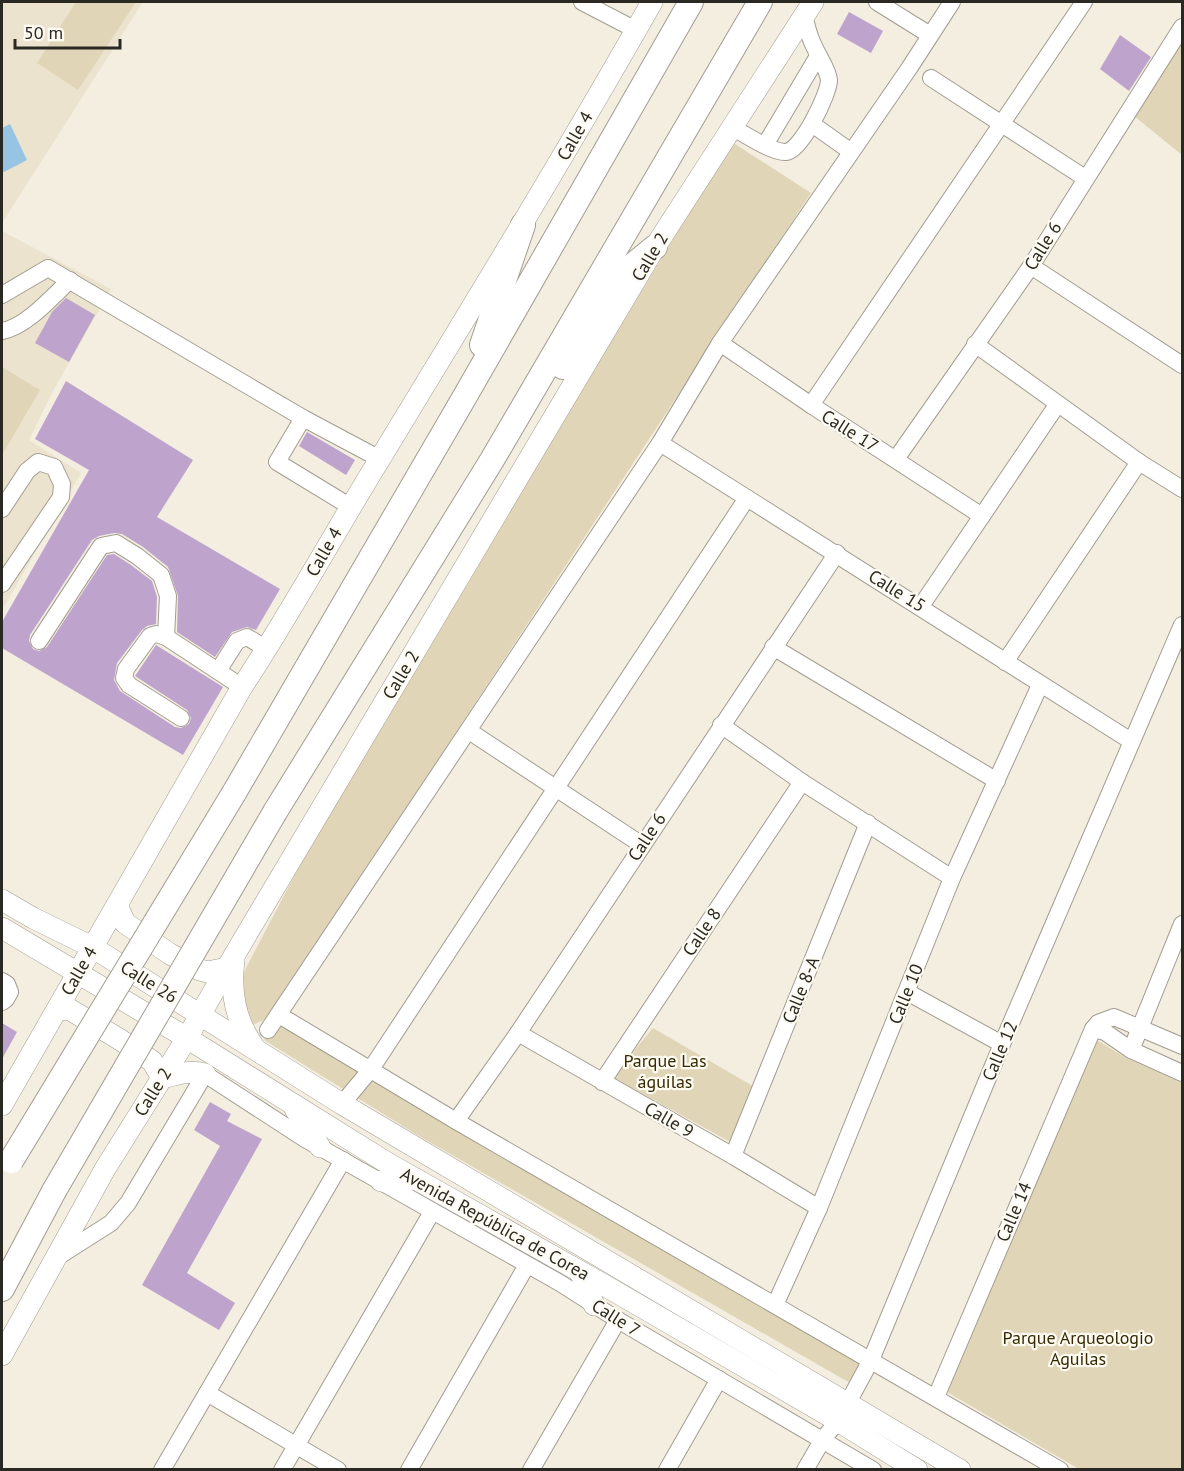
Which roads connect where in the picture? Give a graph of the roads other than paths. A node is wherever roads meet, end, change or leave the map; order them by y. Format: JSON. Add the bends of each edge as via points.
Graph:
{"nodes":[{"id":1,"x":582,"y":2,"type":"edge"},
{"id":2,"x":651,"y":2,"type":"edge"},
{"id":3,"x":691,"y":2,"type":"edge"},
{"id":4,"x":760,"y":2,"type":"edge"},
{"id":5,"x":877,"y":2,"type":"edge"},
{"id":6,"x":952,"y":2,"type":"edge"},
{"id":7,"x":1084,"y":2,"type":"edge"},
{"id":8,"x":808,"y":9,"type":"edge"},
{"id":9,"x":1182,"y":27,"type":"edge"},
{"id":10,"x":636,"y":30,"type":"junction"},
{"id":11,"x":930,"y":35,"type":"junction"},
{"id":12,"x":818,"y":56,"type":"junction"},
{"id":13,"x":931,"y":78,"type":"dead end"},
{"id":14,"x":1002,"y":123,"type":"junction"},
{"id":15,"x":812,"y":124,"type":"junction"},
{"id":16,"x":732,"y":127,"type":"junction"},
{"id":17,"x":765,"y":145,"type":"junction"},
{"id":18,"x":850,"y":151,"type":"junction"},
{"id":19,"x":1085,"y":178,"type":"junction"},
{"id":20,"x":522,"y":225,"type":"junction"},
{"id":21,"x":655,"y":247,"type":"junction"},
{"id":22,"x":1031,"y":266,"type":"junction"},
{"id":23,"x":70,"y":280,"type":"junction"},
{"id":24,"x":2,"y":295,"type":"edge"},
{"id":25,"x":2,"y":331,"type":"edge"},
{"id":26,"x":720,"y":343,"type":"junction"},
{"id":27,"x":975,"y":344,"type":"junction"},
{"id":28,"x":1180,"y":358,"type":"edge"},
{"id":29,"x":464,"y":398,"type":"junction"},
{"id":30,"x":811,"y":405,"type":"junction"},
{"id":31,"x":1057,"y":405,"type":"junction"},
{"id":32,"x":303,"y":418,"type":"junction"},
{"id":33,"x":660,"y":442,"type":"junction"},
{"id":34,"x":380,"y":459,"type":"junction"},
{"id":35,"x":896,"y":459,"type":"junction"},
{"id":36,"x":492,"y":460,"type":"junction"},
{"id":37,"x":1139,"y":462,"type":"junction"},
{"id":38,"x":1182,"y":489,"type":"edge"},
{"id":39,"x":747,"y":498,"type":"junction"},
{"id":40,"x":351,"y":507,"type":"junction"},
{"id":41,"x":2,"y":509,"type":"edge"},
{"id":42,"x":982,"y":516,"type":"junction"},
{"id":43,"x":837,"y":553,"type":"junction"},
{"id":44,"x":2,"y":584,"type":"edge"},
{"id":45,"x":921,"y":606,"type":"junction"},
{"id":46,"x":1182,"y":625,"type":"edge"},
{"id":47,"x":166,"y":637,"type":"junction"},
{"id":48,"x":39,"y":641,"type":"dead end"},
{"id":49,"x":773,"y":647,"type":"junction"},
{"id":50,"x":267,"y":649,"type":"junction"},
{"id":51,"x":1005,"y":662,"type":"junction"},
{"id":52,"x":218,"y":671,"type":"junction"},
{"id":53,"x":1040,"y":685,"type":"junction"},
{"id":54,"x":242,"y":687,"type":"junction"},
{"id":55,"x":182,"y":718,"type":"dead end"},
{"id":56,"x":721,"y":725,"type":"junction"},
{"id":57,"x":468,"y":731,"type":"junction"},
{"id":58,"x":1131,"y":741,"type":"junction"},
{"id":59,"x":997,"y":781,"type":"junction"},
{"id":60,"x":802,"y":782,"type":"junction"},
{"id":61,"x":556,"y":787,"type":"junction"},
{"id":62,"x":868,"y":823,"type":"junction"},
{"id":63,"x":642,"y":845,"type":"junction"},
{"id":64,"x":952,"y":878,"type":"junction"},
{"id":65,"x":2,"y":900,"type":"edge"},
{"id":66,"x":117,"y":905,"type":"junction"},
{"id":67,"x":1182,"y":924,"type":"edge"},
{"id":68,"x":2,"y":928,"type":"edge"},
{"id":69,"x":92,"y":947,"type":"junction"},
{"id":70,"x":231,"y":961,"type":"junction"},
{"id":71,"x":77,"y":973,"type":"junction"},
{"id":72,"x":2,"y":981,"type":"edge"},
{"id":73,"x":907,"y":992,"type":"junction"},
{"id":74,"x":2,"y":1002,"type":"edge"},
{"id":75,"x":57,"y":1010,"type":"junction"},
{"id":76,"x":200,"y":1015,"type":"junction"},
{"id":77,"x":279,"y":1015,"type":"junction"},
{"id":78,"x":1141,"y":1027,"type":"junction"},
{"id":79,"x":1093,"y":1029,"type":"junction"},
{"id":80,"x":268,"y":1030,"type":"dead end"},
{"id":81,"x":518,"y":1033,"type":"junction"},
{"id":82,"x":187,"y":1038,"type":"junction"},
{"id":83,"x":1002,"y":1044,"type":"junction"},
{"id":84,"x":1182,"y":1046,"type":"edge"},
{"id":85,"x":1131,"y":1050,"type":"junction"},
{"id":86,"x":258,"y":1052,"type":"junction"},
{"id":87,"x":371,"y":1069,"type":"junction"},
{"id":88,"x":1182,"y":1073,"type":"edge"},
{"id":89,"x":205,"y":1074,"type":"junction"},
{"id":90,"x":162,"y":1078,"type":"junction"},
{"id":91,"x":602,"y":1082,"type":"junction"},
{"id":92,"x":291,"y":1103,"type":"junction"},
{"id":93,"x":342,"y":1104,"type":"junction"},
{"id":94,"x":2,"y":1105,"type":"edge"},
{"id":95,"x":456,"y":1120,"type":"junction"},
{"id":96,"x":321,"y":1148,"type":"junction"},
{"id":97,"x":733,"y":1156,"type":"junction"},
{"id":98,"x":343,"y":1160,"type":"junction"},
{"id":99,"x":6,"y":1168,"type":"edge"},
{"id":100,"x":416,"y":1179,"type":"junction"},
{"id":101,"x":381,"y":1181,"type":"junction"},
{"id":102,"x":819,"y":1208,"type":"junction"},
{"id":103,"x":432,"y":1212,"type":"junction"},
{"id":104,"x":53,"y":1261,"type":"junction"},
{"id":105,"x":527,"y":1265,"type":"junction"},
{"id":106,"x":580,"y":1272,"type":"junction"},
{"id":107,"x":2,"y":1289,"type":"edge"},
{"id":108,"x":594,"y":1305,"type":"junction"},
{"id":109,"x":775,"y":1305,"type":"junction"},
{"id":110,"x":618,"y":1320,"type":"junction"},
{"id":111,"x":2,"y":1355,"type":"edge"},
{"id":112,"x":871,"y":1360,"type":"junction"},
{"id":113,"x":719,"y":1379,"type":"junction"},
{"id":114,"x":207,"y":1392,"type":"junction"},
{"id":115,"x":936,"y":1397,"type":"junction"},
{"id":116,"x":843,"y":1412,"type":"junction"},
{"id":117,"x":823,"y":1439,"type":"junction"},
{"id":118,"x":296,"y":1446,"type":"junction"},
{"id":119,"x":162,"y":1470,"type":"edge"},
{"id":120,"x":282,"y":1470,"type":"edge"},
{"id":121,"x":338,"y":1470,"type":"edge"},
{"id":122,"x":409,"y":1470,"type":"edge"},
{"id":123,"x":531,"y":1470,"type":"edge"},
{"id":124,"x":667,"y":1470,"type":"edge"},
{"id":125,"x":805,"y":1470,"type":"edge"},
{"id":126,"x":873,"y":1470,"type":"edge"},
{"id":127,"x":916,"y":1470,"type":"edge"},
{"id":128,"x":960,"y":1470,"type":"edge"},
{"id":129,"x":1060,"y":1470,"type":"edge"}],
"edges":[{"from":1,"to":10,"type":"street"},
{"from":2,"to":10,"type":"main road","name":"Calle 4"},
{"from":3,"to":29,"type":"highway"},
{"from":4,"to":36,"type":"highway"},
{"from":5,"to":11,"type":"street"},
{"from":6,"to":11,"type":"street"},
{"from":7,"to":14,"type":"street"},
{"from":8,"to":12,"type":"street"},
{"from":8,"to":16,"type":"main road","name":"Calle 2"},
{"from":9,"to":19,"type":"street","name":"Calle 6"},
{"from":10,"to":20,"type":"main road","name":"Calle 4"},
{"from":11,"to":18,"type":"street"},
{"from":12,"to":15,"type":"street","via":[[829,78]]},
{"from":12,"to":17,"type":"street"},
{"from":13,"to":14,"type":"street"},
{"from":14,"to":19,"type":"street"},
{"from":14,"to":30,"type":"street"},
{"from":15,"to":17,"type":"street","via":[[795,149],[782,152]]},
{"from":15,"to":18,"type":"street"},
{"from":16,"to":17,"type":"street"},
{"from":16,"to":21,"type":"main road","name":"Calle 2"},
{"from":18,"to":26,"type":"street"},
{"from":19,"to":22,"type":"street","name":"Calle 6"},
{"from":20,"to":29,"type":"highway"},
{"from":20,"to":34,"type":"main road","name":"Calle 4"},
{"from":21,"to":36,"type":"highway","via":[[633,266],[544,395]]},
{"from":21,"to":70,"type":"main road","name":"Calle 2"},
{"from":22,"to":27,"type":"street","name":"Calle 6"},
{"from":22,"to":28,"type":"street"},
{"from":23,"to":24,"type":"street","via":[[48,268]]},
{"from":23,"to":25,"type":"street","via":[[31,315],[12,329]]},
{"from":23,"to":32,"type":"street"},
{"from":26,"to":30,"type":"street","name":"Calle 17"},
{"from":26,"to":33,"type":"street"},
{"from":27,"to":31,"type":"street"},
{"from":27,"to":35,"type":"street","name":"Calle 6"},
{"from":29,"to":99,"type":"highway","bridge":true,"via":[[234,793]]},
{"from":30,"to":35,"type":"street","name":"Calle 17"},
{"from":31,"to":37,"type":"street"},
{"from":31,"to":42,"type":"street"},
{"from":32,"to":34,"type":"street"},
{"from":32,"to":40,"type":"street","via":[[277,462]]},
{"from":33,"to":39,"type":"street","name":"Calle 15"},
{"from":33,"to":57,"type":"street"},
{"from":34,"to":40,"type":"main road","name":"Calle 4"},
{"from":35,"to":42,"type":"street","name":"Calle 17"},
{"from":36,"to":107,"type":"highway","bridge":true,"via":[[275,812],[54,1191]]},
{"from":37,"to":38,"type":"street"},
{"from":37,"to":51,"type":"street"},
{"from":39,"to":43,"type":"street","name":"Calle 15"},
{"from":39,"to":61,"type":"street"},
{"from":40,"to":50,"type":"main road","name":"Calle 4"},
{"from":41,"to":44,"type":"street","via":[[27,471],[38,462],[54,467],[62,484],[61,497]]},
{"from":42,"to":45,"type":"street"},
{"from":43,"to":45,"type":"street","name":"Calle 15"},
{"from":43,"to":49,"type":"street","name":"Calle 6"},
{"from":45,"to":51,"type":"street","name":"Calle 15"},
{"from":46,"to":58,"type":"street","name":"Calle 12"},
{"from":47,"to":48,"type":"street","via":[[168,597],[161,575],[116,543],[101,546]]},
{"from":47,"to":52,"type":"street"},
{"from":47,"to":55,"type":"street","via":[[150,636],[126,669],[124,678]]},
{"from":49,"to":56,"type":"street","name":"Calle 6"},
{"from":49,"to":59,"type":"street"},
{"from":50,"to":52,"type":"street","via":[[247,637],[237,641]]},
{"from":50,"to":54,"type":"main road","name":"Calle 4"},
{"from":51,"to":53,"type":"street","name":"Calle 15"},
{"from":52,"to":54,"type":"street"},
{"from":53,"to":58,"type":"street","name":"Calle 15"},
{"from":53,"to":59,"type":"street","name":"Calle 10"},
{"from":54,"to":66,"type":"main road","name":"Calle 4"},
{"from":56,"to":60,"type":"street"},
{"from":56,"to":63,"type":"street","name":"Calle 6"},
{"from":57,"to":61,"type":"street"},
{"from":57,"to":77,"type":"street"},
{"from":58,"to":83,"type":"street","name":"Calle 12"},
{"from":59,"to":64,"type":"street","name":"Calle 10"},
{"from":60,"to":62,"type":"street"},
{"from":60,"to":91,"type":"street","name":"Calle 8"},
{"from":61,"to":63,"type":"street"},
{"from":61,"to":87,"type":"street"},
{"from":62,"to":64,"type":"street"},
{"from":62,"to":97,"type":"street","name":"Calle 8-A"},
{"from":63,"to":81,"type":"street","name":"Calle 6"},
{"from":64,"to":73,"type":"street","name":"Calle 10"},
{"from":65,"to":69,"type":"main road","name":"Calle 26"},
{"from":66,"to":69,"type":"main road","name":"Calle 4"},
{"from":66,"to":70,"type":"main road","via":[[124,923],[200,970],[208,972]]},
{"from":67,"to":78,"type":"street"},
{"from":68,"to":71,"type":"main road"},
{"from":69,"to":71,"type":"main road","name":"Calle 4"},
{"from":69,"to":76,"type":"main road","name":"Calle 26"},
{"from":70,"to":76,"type":"main road","name":"Calle 2"},
{"from":70,"to":86,"type":"main road","via":[[233,998],[244,1032]]},
{"from":71,"to":75,"type":"main road","name":"Calle 4"},
{"from":71,"to":82,"type":"main road","name":"Avenida República de Corea"},
{"from":72,"to":74,"type":"street","via":[[10,992]]},
{"from":73,"to":83,"type":"street"},
{"from":73,"to":102,"type":"street","name":"Calle 10"},
{"from":75,"to":90,"type":"main road","via":[[69,1009],[152,1061]]},
{"from":75,"to":94,"type":"main road","name":"Calle 4"},
{"from":76,"to":82,"type":"main road","name":"Calle 2"},
{"from":76,"to":86,"type":"main road","name":"Avenida República de Corea"},
{"from":77,"to":80,"type":"street"},
{"from":77,"to":87,"type":"street"},
{"from":78,"to":79,"type":"street","via":[[1114,1017]]},
{"from":78,"to":84,"type":"street"},
{"from":78,"to":85,"type":"street"},
{"from":79,"to":85,"type":"street","via":[[1112,1036]]},
{"from":79,"to":115,"type":"street","name":"Calle 14"},
{"from":81,"to":91,"type":"street","name":"Calle 9"},
{"from":81,"to":95,"type":"street","name":"Calle 6"},
{"from":82,"to":90,"type":"main road","name":"Calle 2"},
{"from":82,"to":92,"type":"main road","name":"Avenida República de Corea"},
{"from":83,"to":112,"type":"street","name":"Calle 12"},
{"from":85,"to":88,"type":"street"},
{"from":86,"to":93,"type":"main road","name":"Avenida República de Corea"},
{"from":87,"to":93,"type":"street"},
{"from":87,"to":95,"type":"street"},
{"from":89,"to":90,"type":"main road"},
{"from":89,"to":96,"type":"street","name":"Calle 7"},
{"from":89,"to":104,"type":"street","via":[[128,1203],[111,1223]]},
{"from":90,"to":104,"type":"main road","name":"Calle 2"},
{"from":91,"to":97,"type":"street","name":"Calle 9"},
{"from":92,"to":96,"type":"main road"},
{"from":92,"to":100,"type":"main road","name":"Avenida República de Corea"},
{"from":93,"to":116,"type":"main road","name":"Avenida República de Corea"},
{"from":95,"to":109,"type":"street"},
{"from":96,"to":98,"type":"street","name":"Calle 7"},
{"from":97,"to":102,"type":"street","name":"Calle 9"},
{"from":98,"to":101,"type":"street","name":"Calle 7"},
{"from":98,"to":114,"type":"street"},
{"from":100,"to":101,"type":"main road"},
{"from":100,"to":106,"type":"main road","name":"Avenida República de Corea"},
{"from":101,"to":103,"type":"street","name":"Calle 7"},
{"from":102,"to":109,"type":"street","name":"Calle 10"},
{"from":103,"to":105,"type":"street","name":"Calle 7"},
{"from":103,"to":118,"type":"street"},
{"from":104,"to":111,"type":"main road","name":"Calle 2"},
{"from":105,"to":108,"type":"street","name":"Calle 7"},
{"from":105,"to":122,"type":"street"},
{"from":106,"to":108,"type":"main road"},
{"from":106,"to":116,"type":"main road","name":"Avenida República de Corea"},
{"from":108,"to":110,"type":"street","name":"Calle 7"},
{"from":109,"to":112,"type":"street"},
{"from":110,"to":113,"type":"street","name":"Calle 7"},
{"from":110,"to":123,"type":"street"},
{"from":112,"to":115,"type":"street"},
{"from":112,"to":116,"type":"street","name":"Calle 12"},
{"from":113,"to":117,"type":"street","name":"Calle 7"},
{"from":113,"to":124,"type":"street"},
{"from":114,"to":118,"type":"street"},
{"from":114,"to":119,"type":"street"},
{"from":115,"to":129,"type":"street"},
{"from":116,"to":117,"type":"street","name":"Calle 12"},
{"from":116,"to":127,"type":"main road","name":"Avenida República de Corea"},
{"from":116,"to":128,"type":"main road","name":"Avenida República de Corea"},
{"from":117,"to":125,"type":"street","name":"Calle 12"},
{"from":117,"to":126,"type":"street","name":"Calle 7"},
{"from":118,"to":120,"type":"street"},
{"from":118,"to":121,"type":"street"}]}
